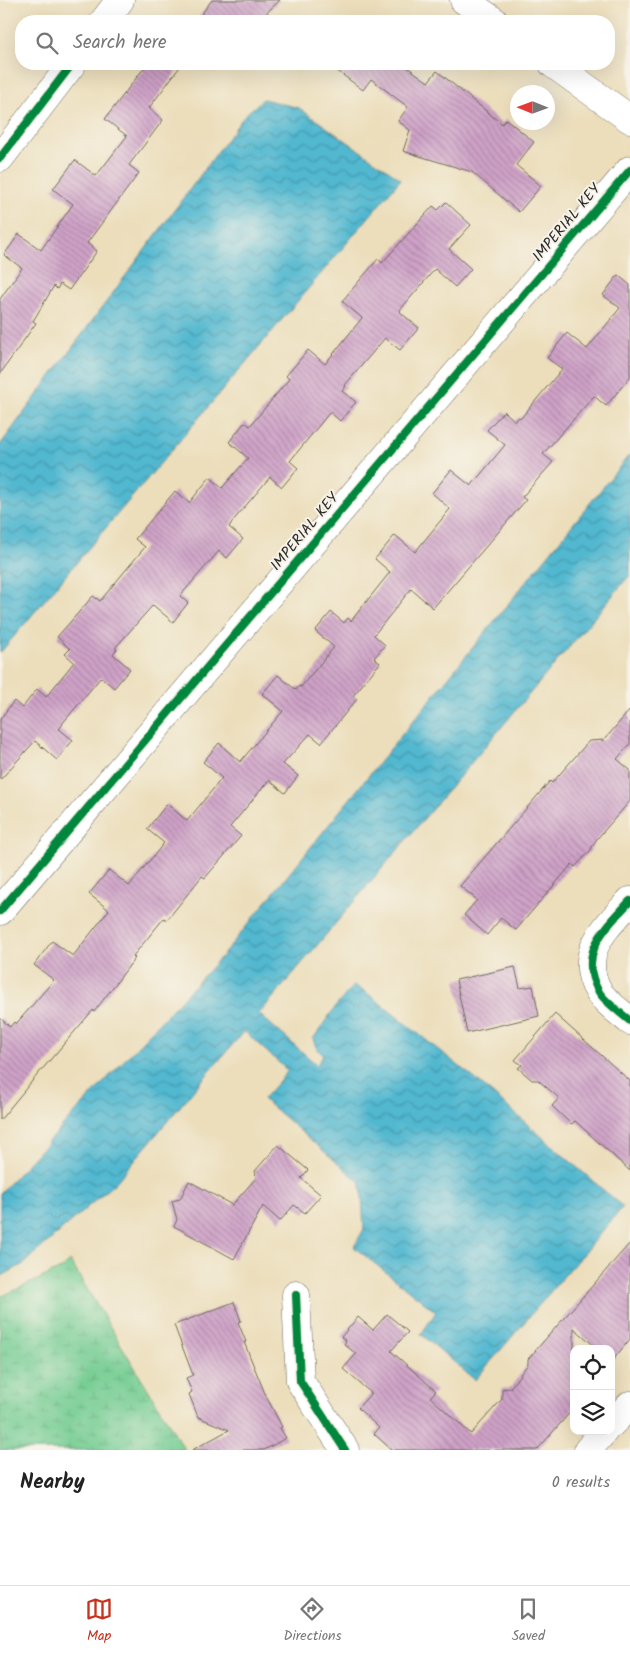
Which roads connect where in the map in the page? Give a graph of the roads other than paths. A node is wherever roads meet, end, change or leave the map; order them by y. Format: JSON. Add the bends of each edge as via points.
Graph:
{"nodes":[{"id":1,"x":120,"y":0,"type":"edge"},
{"id":2,"x":464,"y":0,"type":"edge"},
{"id":3,"x":109,"y":15,"type":"edge"},
{"id":4,"x":485,"y":15,"type":"edge"},
{"id":5,"x":67,"y":70,"type":"edge"},
{"id":6,"x":561,"y":70,"type":"edge"},
{"id":7,"x":630,"y":119,"type":"edge"},
{"id":8,"x":0,"y":158,"type":"edge"},
{"id":9,"x":630,"y":170,"type":"edge"},
{"id":10,"x":630,"y":901,"type":"edge"},
{"id":11,"x":0,"y":911,"type":"edge"},
{"id":12,"x":630,"y":1022,"type":"edge"},
{"id":13,"x":296,"y":1295,"type":"dead end"},
{"id":14,"x":630,"y":1405,"type":"edge"},
{"id":15,"x":615,"y":1420,"type":"edge"},
{"id":16,"x":601,"y":1435,"type":"edge"},
{"id":17,"x":345,"y":1450,"type":"edge"},
{"id":18,"x":588,"y":1450,"type":"edge"}],
"edges":[{"from":1,"to":3,"type":"street"},
{"from":2,"to":4,"type":"street"},
{"from":5,"to":8,"type":"street"},
{"from":6,"to":7,"type":"street"},
{"from":9,"to":11,"type":"street","name":"IMPERIAL KEY"},
{"from":10,"to":12,"type":"street","via":[[597,938],[589,968],[599,993]]},
{"from":13,"to":17,"type":"street","via":[[300,1381]]},
{"from":14,"to":15,"type":"street"},
{"from":16,"to":18,"type":"street"}]}
